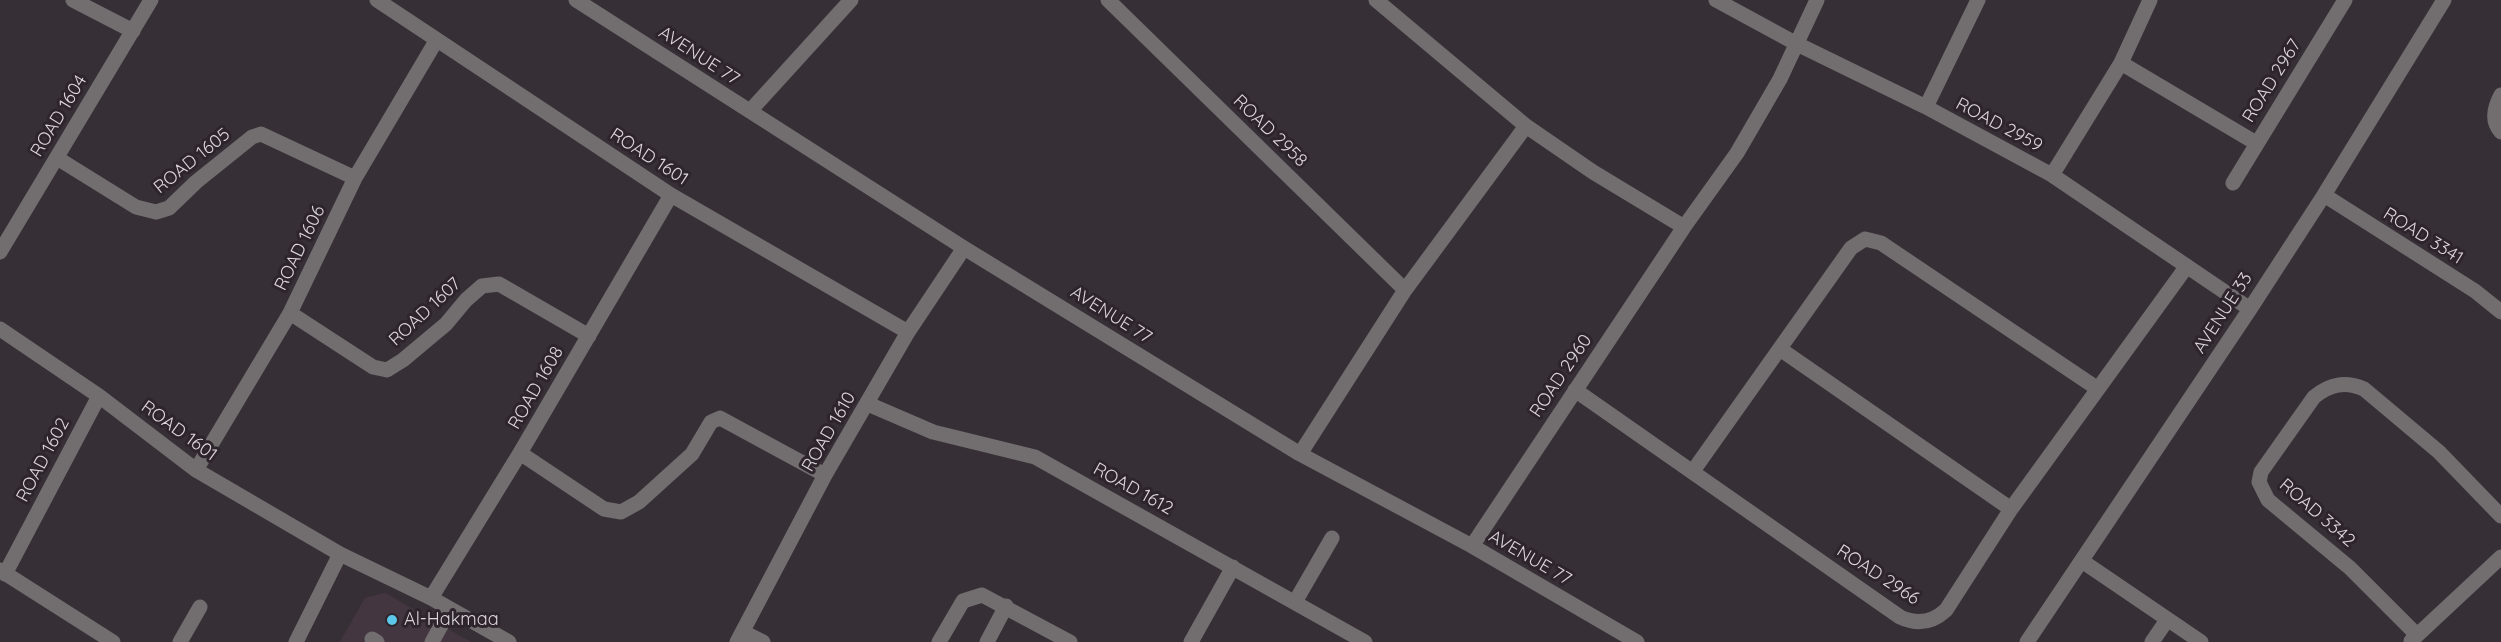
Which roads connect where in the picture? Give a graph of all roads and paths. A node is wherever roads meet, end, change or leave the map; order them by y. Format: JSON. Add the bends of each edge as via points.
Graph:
{"nodes":[{"id":1,"x":73,"y":0,"type":"edge"},
{"id":2,"x":151,"y":0,"type":"edge"},
{"id":3,"x":377,"y":0,"type":"edge"},
{"id":4,"x":851,"y":0,"type":"edge"},
{"id":5,"x":1108,"y":0,"type":"edge"},
{"id":6,"x":1376,"y":0,"type":"edge"},
{"id":7,"x":1716,"y":0,"type":"edge"},
{"id":8,"x":1817,"y":0,"type":"edge"},
{"id":9,"x":1978,"y":0,"type":"edge"},
{"id":10,"x":2150,"y":0,"type":"edge"},
{"id":11,"x":2344,"y":0,"type":"edge"},
{"id":12,"x":2444,"y":0,"type":"edge"},
{"id":13,"x":584,"y":2,"type":"edge"},
{"id":14,"x":133,"y":31,"type":"junction"},
{"id":15,"x":436,"y":41,"type":"junction"},
{"id":16,"x":1797,"y":44,"type":"junction"},
{"id":17,"x":2121,"y":63,"type":"junction"},
{"id":18,"x":2501,"y":95,"type":"edge"},
{"id":19,"x":1926,"y":107,"type":"junction"},
{"id":20,"x":750,"y":111,"type":"junction"},
{"id":21,"x":1526,"y":126,"type":"junction"},
{"id":22,"x":2501,"y":132,"type":"edge"},
{"id":23,"x":2256,"y":143,"type":"junction"},
{"id":24,"x":57,"y":158,"type":"junction"},
{"id":25,"x":2052,"y":175,"type":"junction"},
{"id":26,"x":355,"y":178,"type":"junction"},
{"id":27,"x":2233,"y":183,"type":"dead end"},
{"id":28,"x":671,"y":195,"type":"junction"},
{"id":29,"x":2324,"y":195,"type":"junction"},
{"id":30,"x":1684,"y":227,"type":"junction"},
{"id":31,"x":964,"y":248,"type":"junction"},
{"id":32,"x":0,"y":252,"type":"edge"},
{"id":33,"x":2187,"y":266,"type":"junction"},
{"id":34,"x":1406,"y":290,"type":"junction"},
{"id":35,"x":2250,"y":309,"type":"junction"},
{"id":36,"x":2501,"y":312,"type":"edge"},
{"id":37,"x":290,"y":313,"type":"junction"},
{"id":38,"x":0,"y":329,"type":"edge"},
{"id":39,"x":908,"y":332,"type":"junction"},
{"id":40,"x":589,"y":336,"type":"junction"},
{"id":41,"x":1780,"y":349,"type":"junction"},
{"id":42,"x":2098,"y":389,"type":"junction"},
{"id":43,"x":1575,"y":390,"type":"junction"},
{"id":44,"x":99,"y":396,"type":"junction"},
{"id":45,"x":868,"y":404,"type":"junction"},
{"id":46,"x":520,"y":453,"type":"junction"},
{"id":47,"x":1300,"y":454,"type":"junction"},
{"id":48,"x":196,"y":470,"type":"junction"},
{"id":49,"x":1693,"y":471,"type":"junction"},
{"id":50,"x":825,"y":475,"type":"junction"},
{"id":51,"x":2011,"y":509,"type":"junction"},
{"id":52,"x":2501,"y":516,"type":"edge"},
{"id":53,"x":1332,"y":537,"type":"dead end"},
{"id":54,"x":1472,"y":546,"type":"junction"},
{"id":55,"x":340,"y":554,"type":"junction"},
{"id":56,"x":2501,"y":557,"type":"edge"},
{"id":57,"x":2082,"y":561,"type":"junction"},
{"id":58,"x":1233,"y":567,"type":"junction"},
{"id":59,"x":3,"y":572,"type":"edge"},
{"id":60,"x":431,"y":598,"type":"junction"},
{"id":61,"x":1295,"y":602,"type":"junction"},
{"id":62,"x":1006,"y":606,"type":"junction"},
{"id":63,"x":200,"y":607,"type":"dead end"},
{"id":64,"x":450,"y":609,"type":"junction"},
{"id":65,"x":2167,"y":620,"type":"junction"},
{"id":66,"x":740,"y":637,"type":"edge"},
{"id":67,"x":2413,"y":639,"type":"edge"},
{"id":68,"x":113,"y":642,"type":"edge"},
{"id":69,"x":180,"y":642,"type":"edge"},
{"id":70,"x":296,"y":642,"type":"edge"},
{"id":71,"x":432,"y":642,"type":"edge"},
{"id":72,"x":509,"y":642,"type":"edge"},
{"id":73,"x":763,"y":642,"type":"edge"},
{"id":74,"x":939,"y":642,"type":"edge"},
{"id":75,"x":987,"y":642,"type":"edge"},
{"id":76,"x":1070,"y":642,"type":"edge"},
{"id":77,"x":1191,"y":642,"type":"edge"},
{"id":78,"x":1365,"y":642,"type":"edge"},
{"id":79,"x":1637,"y":642,"type":"edge"},
{"id":80,"x":2027,"y":642,"type":"edge"},
{"id":81,"x":2152,"y":642,"type":"edge"},
{"id":82,"x":2201,"y":642,"type":"edge"}],
"edges":[{"from":1,"to":14,"type":"street"},
{"from":2,"to":14,"type":"street","name":"ROAD 1604"},
{"from":3,"to":15,"type":"street","name":"ROAD 1601"},
{"from":4,"to":20,"type":"street"},
{"from":5,"to":34,"type":"street","name":"ROAD 2958"},
{"from":6,"to":21,"type":"street"},
{"from":7,"to":16,"type":"street","name":"ROAD 2959"},
{"from":8,"to":16,"type":"street"},
{"from":9,"to":19,"type":"street"},
{"from":10,"to":17,"type":"street"},
{"from":11,"to":23,"type":"street","name":"ROAD 2967"},
{"from":12,"to":29,"type":"street","name":"AVENUE 33"},
{"from":13,"to":20,"type":"street","name":"AVENUE 77"},
{"from":14,"to":24,"type":"street","name":"ROAD 1604"},
{"from":15,"to":26,"type":"street","name":"ROAD 1606"},
{"from":15,"to":28,"type":"street","name":"ROAD 1601"},
{"from":16,"to":19,"type":"street","name":"ROAD 2959"},
{"from":16,"to":30,"type":"street","name":"ROAD 2960","via":[[1737,153]]},
{"from":17,"to":23,"type":"street"},
{"from":17,"to":25,"type":"street"},
{"from":18,"to":22,"type":"street","via":[[2494,120]]},
{"from":19,"to":25,"type":"street","name":"ROAD 2959"},
{"from":20,"to":31,"type":"street","name":"AVENUE 77"},
{"from":21,"to":30,"type":"street"},
{"from":21,"to":34,"type":"street"},
{"from":23,"to":27,"type":"street","name":"ROAD 2967"},
{"from":24,"to":26,"type":"street","name":"ROAD 1605","via":[[136,207],[156,212],[169,208],[196,182],[261,134]]},
{"from":24,"to":32,"type":"street","name":"ROAD 1604"},
{"from":25,"to":33,"type":"street","name":"ROAD 2959"},
{"from":26,"to":37,"type":"street","name":"ROAD 1606"},
{"from":28,"to":39,"type":"street","name":"ROAD 1601"},
{"from":28,"to":40,"type":"street","name":"ROAD 1608"},
{"from":29,"to":35,"type":"street","name":"AVENUE 33"},
{"from":29,"to":36,"type":"street","name":"ROAD 3341","via":[[2475,291]]},
{"from":30,"to":43,"type":"street","name":"ROAD 2960"},
{"from":31,"to":39,"type":"street","name":"ROAD 1610"},
{"from":31,"to":47,"type":"street","name":"AVENUE 77"},
{"from":33,"to":35,"type":"street","name":"ROAD 2959"},
{"from":33,"to":42,"type":"street","name":"ROAD 2966"},
{"from":34,"to":47,"type":"street"},
{"from":35,"to":57,"type":"street","name":"AVENUE 33"},
{"from":37,"to":40,"type":"street","name":"ROAD 1607","via":[[373,367],[387,370],[446,324],[482,286],[499,284]]},
{"from":37,"to":48,"type":"street","name":"ROAD 1606"},
{"from":38,"to":44,"type":"street","name":"ROAD 1601"},
{"from":39,"to":45,"type":"street","name":"ROAD 1610"},
{"from":40,"to":46,"type":"street","name":"ROAD 1608"},
{"from":41,"to":42,"type":"street","via":[[1851,248],[1865,239],[1874,239]]},
{"from":41,"to":49,"type":"street"},
{"from":41,"to":51,"type":"street"},
{"from":42,"to":51,"type":"street","name":"ROAD 2966"},
{"from":43,"to":49,"type":"street","name":"ROAD 2966"},
{"from":43,"to":54,"type":"street","name":"ROAD 2960"},
{"from":44,"to":48,"type":"street","name":"ROAD 1601"},
{"from":44,"to":59,"type":"street","name":"ROAD 1602"},
{"from":45,"to":50,"type":"street","name":"ROAD 1610"},
{"from":45,"to":58,"type":"street","name":"ROAD 1612","via":[[933,432],[1035,457]]},
{"from":46,"to":50,"type":"street","via":[[604,509],[621,512],[639,502],[692,454],[711,422],[720,418]]},
{"from":46,"to":60,"type":"street","name":"ROAD 1608"},
{"from":47,"to":54,"type":"street","name":"AVENUE 77"},
{"from":48,"to":55,"type":"street","name":"ROAD 1601"},
{"from":49,"to":51,"type":"street","name":"ROAD 2966","via":[[1900,617],[1916,622],[1932,620],[1946,610]]},
{"from":50,"to":66,"type":"street","name":"ROAD 1610"},
{"from":52,"to":67,"type":"street","name":"ROAD 3342","via":[[2439,452],[2364,389],[2351,384],[2337,385],[2314,397],[2261,472],[2262,492],[2350,568]]},
{"from":53,"to":61,"type":"street"},
{"from":54,"to":79,"type":"street","name":"AVENUE 77"},
{"from":55,"to":60,"type":"street","name":"ROAD 1601"},
{"from":55,"to":70,"type":"street"},
{"from":56,"to":67,"type":"street"},
{"from":57,"to":65,"type":"street"},
{"from":57,"to":80,"type":"street","name":"AVENUE 33"},
{"from":58,"to":61,"type":"street","name":"ROAD 1612"},
{"from":58,"to":77,"type":"street"},
{"from":59,"to":68,"type":"street","name":"ROAD 1602"},
{"from":60,"to":64,"type":"street","name":"ROAD 1601"},
{"from":61,"to":78,"type":"street","name":"ROAD 1612"},
{"from":62,"to":74,"type":"street","via":[[982,595],[963,601]]},
{"from":62,"to":75,"type":"street"},
{"from":62,"to":76,"type":"street"},
{"from":63,"to":69,"type":"street"},
{"from":64,"to":71,"type":"street"},
{"from":64,"to":72,"type":"street","name":"ROAD 1601"},
{"from":65,"to":81,"type":"street"},
{"from":65,"to":82,"type":"street"},
{"from":66,"to":73,"type":"street"}]}
